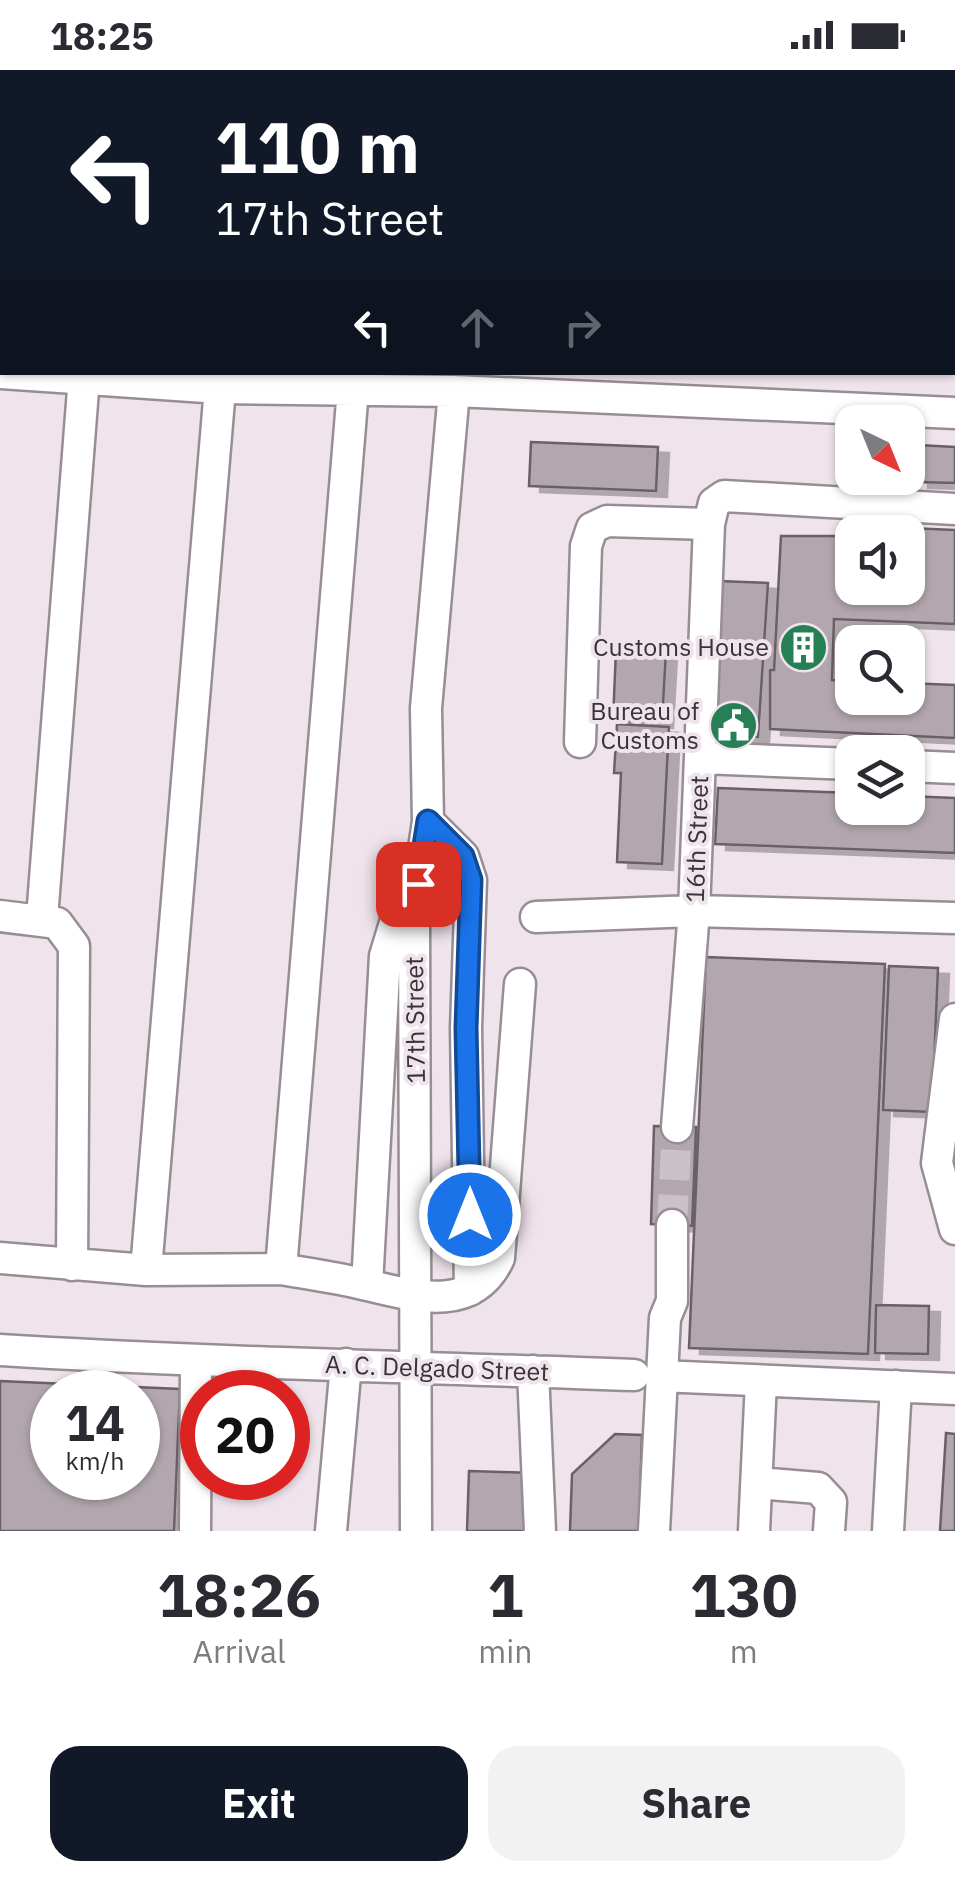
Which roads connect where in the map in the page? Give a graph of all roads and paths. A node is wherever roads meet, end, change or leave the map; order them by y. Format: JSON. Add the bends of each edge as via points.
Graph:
{"nodes":[{"id":1,"x":56,"y":375,"type":"edge"},
{"id":2,"x":84,"y":376,"type":"junction"},
{"id":3,"x":560,"y":384,"type":"edge"},
{"id":4,"x":220,"y":388,"type":"junction"},
{"id":5,"x":353,"y":389,"type":"junction"},
{"id":6,"x":454,"y":391,"type":"junction"},
{"id":7,"x":955,"y":413,"type":"edge"},
{"id":8,"x":955,"y":509,"type":"edge"},
{"id":9,"x":709,"y":524,"type":"junction"},
{"id":10,"x":580,"y":742,"type":"dead end"},
{"id":11,"x":701,"y":758,"type":"junction"},
{"id":12,"x":835,"y":763,"type":"edge"},
{"id":13,"x":925,"y":767,"type":"edge"},
{"id":14,"x":955,"y":768,"type":"edge"},
{"id":15,"x":428,"y":821,"type":"junction"},
{"id":16,"x":694,"y":911,"type":"junction"},
{"id":17,"x":0,"y":916,"type":"edge"},
{"id":18,"x":414,"y":916,"type":"junction"},
{"id":19,"x":536,"y":917,"type":"dead end"},
{"id":20,"x":42,"y":918,"type":"junction"},
{"id":21,"x":955,"y":918,"type":"edge"},
{"id":22,"x":520,"y":984,"type":"dead end"},
{"id":23,"x":955,"y":1019,"type":"edge"},
{"id":24,"x":676,"y":1127,"type":"tunnel mouth"},
{"id":25,"x":672,"y":1225,"type":"tunnel mouth"},
{"id":26,"x":955,"y":1229,"type":"edge"},
{"id":27,"x":0,"y":1258,"type":"edge"},
{"id":28,"x":72,"y":1265,"type":"junction"},
{"id":29,"x":281,"y":1269,"type":"junction"},
{"id":30,"x":146,"y":1270,"type":"junction"},
{"id":31,"x":367,"y":1285,"type":"junction"},
{"id":32,"x":470,"y":1290,"type":"junction"},
{"id":33,"x":419,"y":1299,"type":"junction"},
{"id":34,"x":0,"y":1350,"type":"edge"},
{"id":35,"x":196,"y":1362,"type":"junction"},
{"id":36,"x":346,"y":1364,"type":"junction"},
{"id":37,"x":417,"y":1365,"type":"junction"},
{"id":38,"x":533,"y":1371,"type":"junction"},
{"id":39,"x":657,"y":1376,"type":"junction"},
{"id":40,"x":761,"y":1381,"type":"junction"},
{"id":41,"x":896,"y":1386,"type":"junction"},
{"id":42,"x":955,"y":1388,"type":"edge"},
{"id":43,"x":757,"y":1483,"type":"junction"},
{"id":44,"x":195,"y":1531,"type":"edge"},
{"id":45,"x":330,"y":1531,"type":"edge"},
{"id":46,"x":416,"y":1531,"type":"edge"},
{"id":47,"x":540,"y":1531,"type":"edge"},
{"id":48,"x":654,"y":1531,"type":"edge"},
{"id":49,"x":670,"y":1531,"type":"edge"},
{"id":50,"x":754,"y":1531,"type":"edge"},
{"id":51,"x":829,"y":1531,"type":"edge"},
{"id":52,"x":888,"y":1531,"type":"edge"}],
"edges":[{"from":1,"to":2,"type":"street"},
{"from":2,"to":4,"type":"street"},
{"from":2,"to":20,"type":"street"},
{"from":3,"to":6,"type":"street"},
{"from":3,"to":7,"type":"street"},
{"from":4,"to":5,"type":"street"},
{"from":4,"to":30,"type":"street"},
{"from":5,"to":6,"type":"street"},
{"from":5,"to":29,"type":"street"},
{"from":6,"to":15,"type":"street","name":"17th Street","via":[[426,708]]},
{"from":8,"to":9,"type":"street","name":"16th Street","via":[[724,496],[714,503]]},
{"from":9,"to":10,"type":"street","via":[[607,521],[592,528]]},
{"from":9,"to":11,"type":"street","name":"16th Street"},
{"from":11,"to":12,"type":"street"},
{"from":11,"to":16,"type":"street","name":"16th Street"},
{"from":13,"to":14,"type":"street"},
{"from":15,"to":18,"type":"street","name":"17th Street"},
{"from":15,"to":32,"type":"street","via":[[463,856],[471,880]]},
{"from":16,"to":19,"type":"street"},
{"from":16,"to":21,"type":"street"},
{"from":16,"to":24,"type":"street","name":"16th Street"},
{"from":17,"to":20,"type":"street"},
{"from":18,"to":31,"type":"street","via":[[395,923],[386,956]]},
{"from":18,"to":33,"type":"street","name":"17th Street"},
{"from":20,"to":28,"type":"street","via":[[67,930],[74,946]]},
{"from":22,"to":32,"type":"street","via":[[500,1258]]},
{"from":23,"to":26,"type":"street","via":[[938,1163]]},
{"from":25,"to":39,"type":"street","via":[[672,1301],[682,1319]]},
{"from":27,"to":28,"type":"street"},
{"from":28,"to":30,"type":"street"},
{"from":29,"to":30,"type":"street"},
{"from":29,"to":31,"type":"street"},
{"from":31,"to":33,"type":"street"},
{"from":32,"to":33,"type":"street"},
{"from":33,"to":37,"type":"street","name":"17th Street"},
{"from":34,"to":35,"type":"street","name":"A. C. Delgado Street"},
{"from":35,"to":36,"type":"street","name":"A. C. Delgado Street"},
{"from":35,"to":44,"type":"street"},
{"from":36,"to":37,"type":"street","name":"A. C. Delgado Street"},
{"from":36,"to":45,"type":"street"},
{"from":37,"to":38,"type":"street","name":"A. C. Delgado Street"},
{"from":37,"to":46,"type":"street","name":"17th Street"},
{"from":38,"to":39,"type":"street","name":"A. C. Delgado Street"},
{"from":38,"to":47,"type":"street"},
{"from":39,"to":40,"type":"street","name":"A. C. Delgado Street"},
{"from":39,"to":48,"type":"street"},
{"from":39,"to":49,"type":"street"},
{"from":40,"to":41,"type":"street","name":"A. C. Delgado Street"},
{"from":40,"to":43,"type":"street"},
{"from":41,"to":42,"type":"street","name":"A. C. Delgado Street"},
{"from":41,"to":52,"type":"street"},
{"from":43,"to":50,"type":"street"},
{"from":43,"to":51,"type":"street","via":[[818,1488],[830,1502]]}]}
